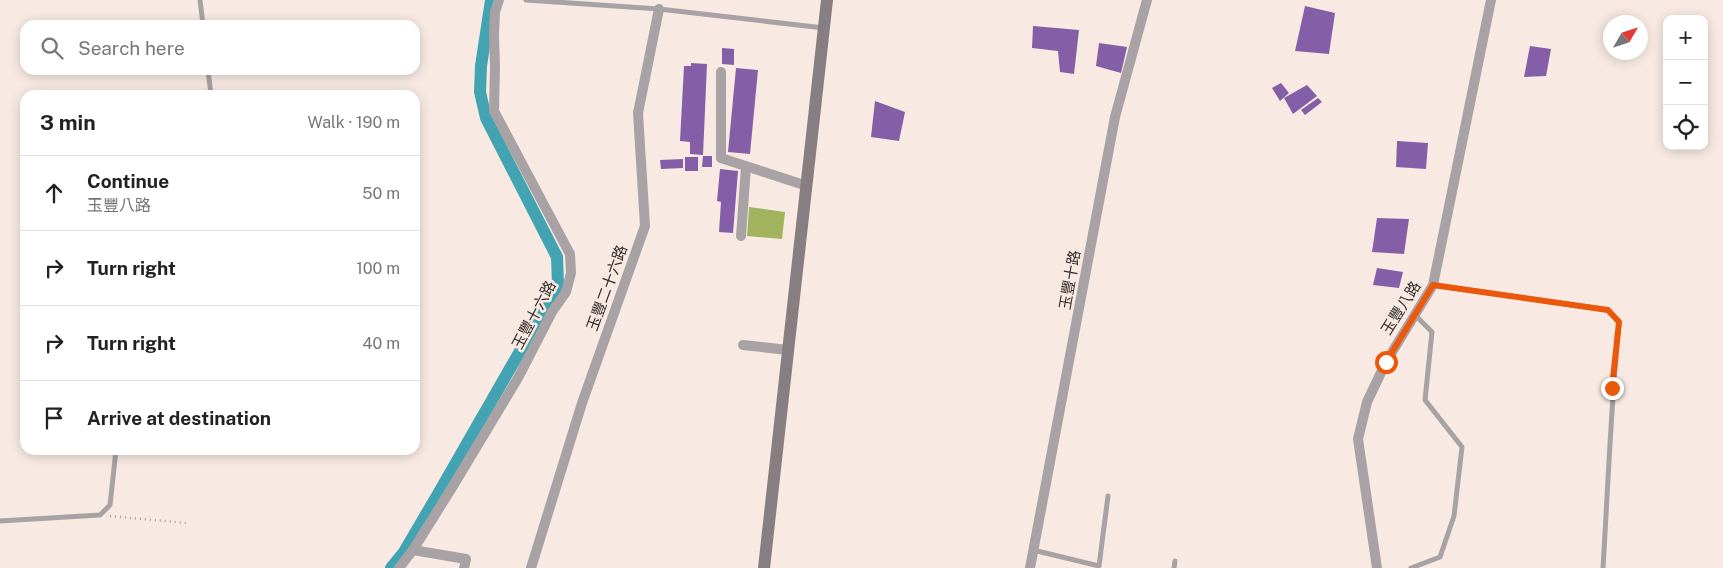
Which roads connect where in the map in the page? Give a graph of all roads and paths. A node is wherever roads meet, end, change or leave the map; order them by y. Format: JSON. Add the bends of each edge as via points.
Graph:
{"nodes":[{"id":1,"x":200,"y":0,"type":"edge"},
{"id":2,"x":499,"y":0,"type":"edge"},
{"id":3,"x":526,"y":0,"type":"edge"},
{"id":4,"x":827,"y":0,"type":"edge"},
{"id":5,"x":1147,"y":0,"type":"edge"},
{"id":6,"x":1491,"y":0,"type":"edge"},
{"id":7,"x":659,"y":9,"type":"junction"},
{"id":8,"x":202,"y":20,"type":"edge"},
{"id":9,"x":824,"y":28,"type":"junction"},
{"id":10,"x":721,"y":72,"type":"dead end"},
{"id":11,"x":209,"y":75,"type":"edge"},
{"id":12,"x":210,"y":90,"type":"edge"},
{"id":13,"x":746,"y":167,"type":"junction"},
{"id":14,"x":807,"y":186,"type":"junction"},
{"id":15,"x":741,"y":236,"type":"dead end"},
{"id":16,"x":1433,"y":285,"type":"junction"},
{"id":17,"x":1415,"y":315,"type":"junction"},
{"id":18,"x":743,"y":345,"type":"dead end"},
{"id":19,"x":788,"y":350,"type":"junction"},
{"id":20,"x":115,"y":455,"type":"edge"},
{"id":21,"x":1108,"y":496,"type":"dead end"},
{"id":22,"x":100,"y":515,"type":"junction"},
{"id":23,"x":0,"y":521,"type":"edge"},
{"id":24,"x":186,"y":523,"type":"dead end"},
{"id":25,"x":413,"y":550,"type":"junction"},
{"id":26,"x":1034,"y":550,"type":"junction"},
{"id":27,"x":1175,"y":562,"type":"dead end"},
{"id":28,"x":399,"y":568,"type":"edge"},
{"id":29,"x":464,"y":568,"type":"edge"},
{"id":30,"x":531,"y":568,"type":"edge"},
{"id":31,"x":764,"y":568,"type":"edge"},
{"id":32,"x":1030,"y":568,"type":"edge"},
{"id":33,"x":1174,"y":568,"type":"edge"},
{"id":34,"x":1377,"y":568,"type":"edge"},
{"id":35,"x":1411,"y":568,"type":"edge"},
{"id":36,"x":1602,"y":568,"type":"edge"}],
"edges":[{"from":1,"to":8,"type":"lane"},
{"from":2,"to":25,"type":"street","name":"玉豐十六路","via":[[495,12],[494,111],[570,254],[571,274],[566,292],[518,378]]},
{"from":3,"to":7,"type":"lane"},
{"from":4,"to":9,"type":"main road"},
{"from":5,"to":26,"type":"street","name":"玉豐十路","via":[[1115,117]]},
{"from":6,"to":16,"type":"street","name":"玉豐八路"},
{"from":7,"to":9,"type":"lane"},
{"from":7,"to":30,"type":"street","name":"玉豐二十六路","via":[[638,113],[645,226],[582,403]]},
{"from":9,"to":14,"type":"main road"},
{"from":10,"to":13,"type":"street","via":[[721,158]]},
{"from":11,"to":12,"type":"lane"},
{"from":13,"to":14,"type":"street"},
{"from":13,"to":15,"type":"street"},
{"from":14,"to":19,"type":"main road"},
{"from":16,"to":17,"type":"street","name":"玉豐八路"},
{"from":16,"to":36,"type":"lane","via":[[1608,310],[1619,322]]},
{"from":17,"to":34,"type":"street","name":"玉豐八路","via":[[1386,362],[1367,402],[1358,439]]},
{"from":17,"to":35,"type":"lane","via":[[1432,332],[1425,400],[1462,446],[1454,516],[1440,558]]},
{"from":18,"to":19,"type":"street"},
{"from":19,"to":31,"type":"main road"},
{"from":20,"to":22,"type":"lane","via":[[110,505]]},
{"from":21,"to":26,"type":"lane","via":[[1099,566]]},
{"from":22,"to":23,"type":"lane"},
{"from":22,"to":24,"type":"path"},
{"from":25,"to":28,"type":"street","name":"玉豐十六路"},
{"from":25,"to":29,"type":"street","via":[[466,559]]},
{"from":26,"to":32,"type":"street","name":"玉豐十路"},
{"from":27,"to":33,"type":"lane"}]}
